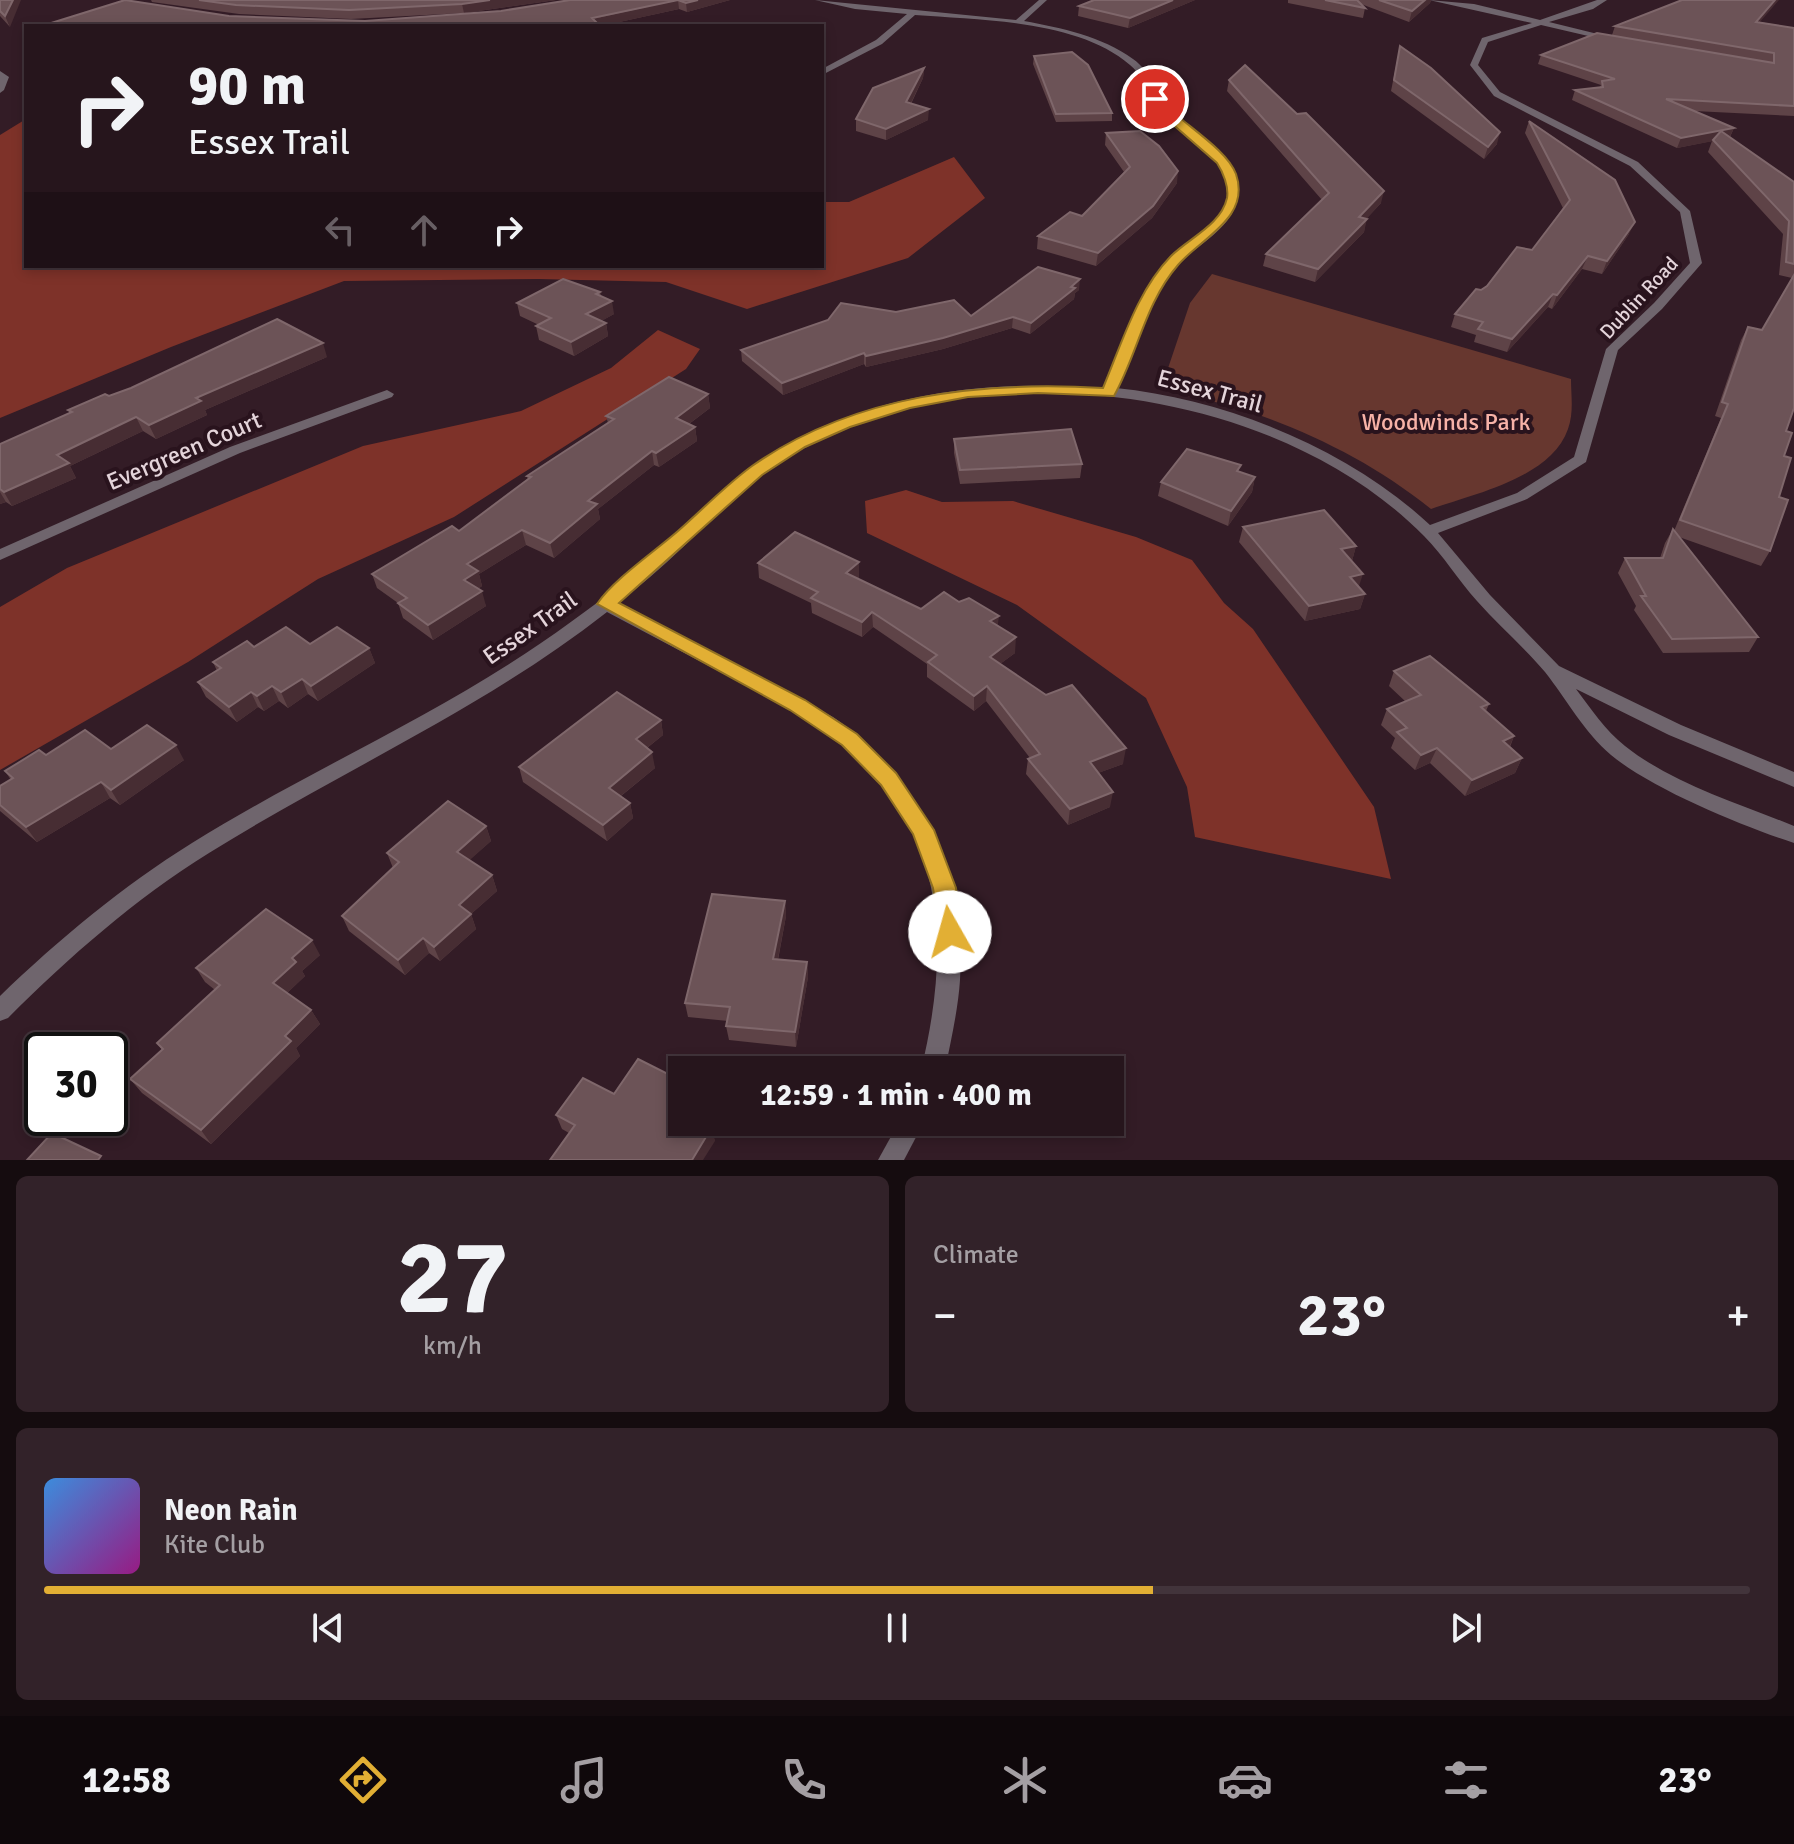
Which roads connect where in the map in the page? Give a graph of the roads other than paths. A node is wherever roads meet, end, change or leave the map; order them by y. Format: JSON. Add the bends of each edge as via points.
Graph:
{"nodes":[{"id":1,"x":819,"y":0,"type":"edge"},
{"id":2,"x":1043,"y":0,"type":"edge"},
{"id":3,"x":1433,"y":0,"type":"edge"},
{"id":4,"x":1603,"y":0,"type":"edge"},
{"id":5,"x":911,"y":15,"type":"junction"},
{"id":6,"x":1536,"y":22,"type":"junction"},
{"id":7,"x":1017,"y":23,"type":"junction"},
{"id":8,"x":1625,"y":42,"type":"edge"},
{"id":9,"x":824,"y":71,"type":"edge"},
{"id":10,"x":0,"y":74,"type":"edge"},
{"id":11,"x":0,"y":90,"type":"edge"},
{"id":12,"x":1108,"y":392,"type":"junction"},
{"id":13,"x":387,"y":394,"type":"dead end"},
{"id":14,"x":1428,"y":531,"type":"junction"},
{"id":15,"x":0,"y":555,"type":"edge"},
{"id":16,"x":606,"y":604,"type":"junction"},
{"id":17,"x":1551,"y":668,"type":"junction"},
{"id":18,"x":1794,"y":780,"type":"edge"},
{"id":19,"x":1794,"y":835,"type":"edge"},
{"id":20,"x":0,"y":1011,"type":"edge"},
{"id":21,"x":937,"y":1056,"type":"edge"},
{"id":22,"x":904,"y":1136,"type":"edge"},
{"id":23,"x":890,"y":1160,"type":"edge"}],
"edges":[{"from":1,"to":5,"type":"street"},
{"from":2,"to":7,"type":"street"},
{"from":3,"to":6,"type":"street"},
{"from":4,"to":6,"type":"street","name":"Dublin Road"},
{"from":5,"to":7,"type":"street"},
{"from":5,"to":9,"type":"street","via":[[879,42]]},
{"from":6,"to":8,"type":"street"},
{"from":6,"to":14,"type":"street","name":"Dublin Road","via":[[1485,40],[1474,65],[1497,94],[1634,164],[1685,211],[1696,263],[1612,349],[1581,459],[1522,496]]},
{"from":7,"to":12,"type":"street","via":[[1087,39],[1125,57],[1141,71],[1165,112],[1211,149],[1230,173],[1229,211],[1176,258],[1154,286]]},
{"from":10,"to":11,"type":"street","via":[[5,77]]},
{"from":12,"to":14,"type":"street","name":"Essex Trail","via":[[1205,411],[1298,444],[1356,475]]},
{"from":12,"to":16,"type":"street","name":"Essex Trail","via":[[968,393],[907,404],[800,443],[756,471]]},
{"from":13,"to":15,"type":"street","name":"Evergreen Court","via":[[235,450]]},
{"from":14,"to":17,"type":"street","name":"Essex Trail"},
{"from":16,"to":20,"type":"street","name":"Essex Trail","via":[[468,698],[198,850],[30,980]]},
{"from":16,"to":21,"type":"street","via":[[798,705],[850,739],[888,779],[923,830],[944,888],[952,954],[946,1025]]},
{"from":17,"to":18,"type":"street","name":"Essex Trail","via":[[1675,730]]},
{"from":17,"to":19,"type":"street","name":"Essex Trail","via":[[1589,720],[1626,757]]},
{"from":22,"to":23,"type":"street"}]}
